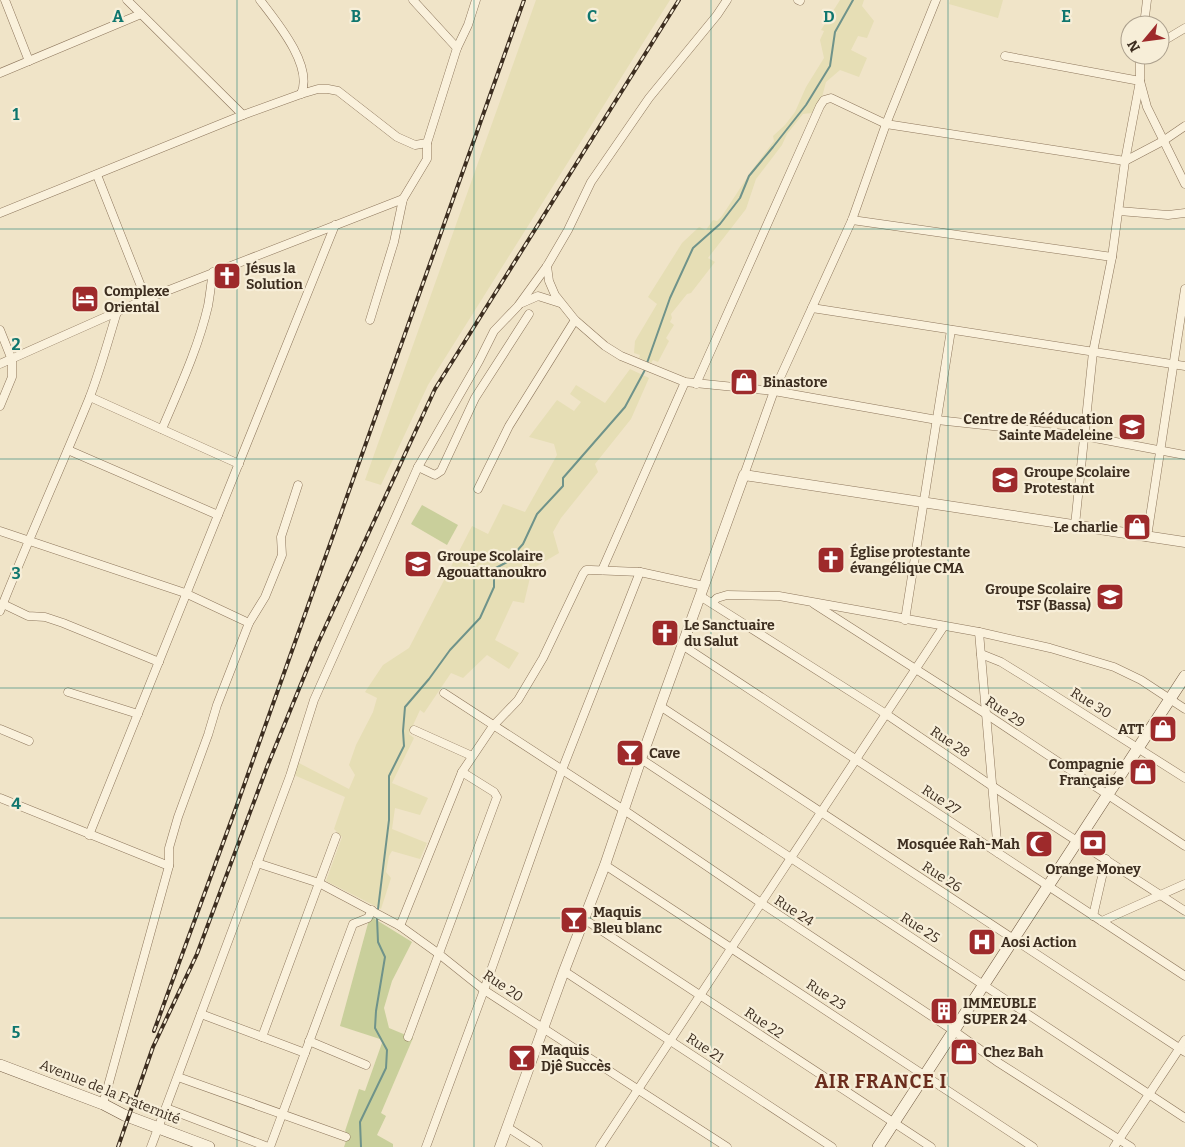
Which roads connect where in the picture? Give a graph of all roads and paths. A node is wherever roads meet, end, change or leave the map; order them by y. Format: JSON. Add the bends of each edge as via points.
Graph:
{"nodes":[{"id":1,"x":5,"y":0,"type":"edge"},
{"id":2,"x":127,"y":0,"type":"edge"},
{"id":3,"x":260,"y":0,"type":"edge"},
{"id":4,"x":413,"y":0,"type":"edge"},
{"id":5,"x":476,"y":0,"type":"edge"},
{"id":6,"x":727,"y":0,"type":"edge"},
{"id":7,"x":936,"y":0,"type":"edge"},
{"id":8,"x":1147,"y":0,"type":"edge"},
{"id":9,"x":141,"y":14,"type":"junction"},
{"id":10,"x":1145,"y":15,"type":"edge"},
{"id":11,"x":1185,"y":28,"type":"edge"},
{"id":12,"x":1170,"y":37,"type":"edge"},
{"id":13,"x":457,"y":48,"type":"junction"},
{"id":14,"x":1005,"y":56,"type":"dead end"},
{"id":15,"x":29,"y":61,"type":"junction"},
{"id":16,"x":1140,"y":65,"type":"edge"},
{"id":17,"x":0,"y":73,"type":"edge"},
{"id":18,"x":1140,"y":81,"type":"junction"},
{"id":19,"x":301,"y":94,"type":"junction"},
{"id":20,"x":243,"y":115,"type":"junction"},
{"id":21,"x":886,"y":124,"type":"junction"},
{"id":22,"x":1185,"y":126,"type":"edge"},
{"id":23,"x":1162,"y":141,"type":"junction"},
{"id":24,"x":427,"y":143,"type":"junction"},
{"id":25,"x":1125,"y":160,"type":"junction"},
{"id":26,"x":97,"y":175,"type":"junction"},
{"id":27,"x":1185,"y":184,"type":"edge"},
{"id":28,"x":403,"y":199,"type":"junction"},
{"id":29,"x":1119,"y":211,"type":"junction"},
{"id":30,"x":0,"y":213,"type":"edge"},
{"id":31,"x":1185,"y":213,"type":"edge"},
{"id":32,"x":852,"y":220,"type":"junction"},
{"id":33,"x":335,"y":225,"type":"junction"},
{"id":34,"x":1112,"y":257,"type":"junction"},
{"id":35,"x":547,"y":266,"type":"junction"},
{"id":36,"x":213,"y":272,"type":"junction"},
{"id":37,"x":1185,"y":289,"type":"edge"},
{"id":38,"x":146,"y":299,"type":"junction"},
{"id":39,"x":561,"y":303,"type":"junction"},
{"id":40,"x":518,"y":306,"type":"junction"},
{"id":41,"x":812,"y":308,"type":"junction"},
{"id":42,"x":117,"y":312,"type":"junction"},
{"id":43,"x":529,"y":314,"type":"dead end"},
{"id":44,"x":370,"y":320,"type":"dead end"},
{"id":45,"x":575,"y":320,"type":"junction"},
{"id":46,"x":0,"y":330,"type":"edge"},
{"id":47,"x":951,"y":330,"type":"junction"},
{"id":48,"x":1092,"y":352,"type":"junction"},
{"id":49,"x":12,"y":360,"type":"junction"},
{"id":50,"x":0,"y":364,"type":"edge"},
{"id":51,"x":1174,"y":364,"type":"junction"},
{"id":52,"x":1185,"y":366,"type":"edge"},
{"id":53,"x":684,"y":382,"type":"junction"},
{"id":54,"x":696,"y":384,"type":"junction"},
{"id":55,"x":774,"y":391,"type":"junction"},
{"id":56,"x":90,"y":397,"type":"junction"},
{"id":57,"x":0,"y":406,"type":"edge"},
{"id":58,"x":938,"y":420,"type":"junction"},
{"id":59,"x":162,"y":429,"type":"junction"},
{"id":60,"x":1084,"y":436,"type":"junction"},
{"id":61,"x":68,"y":450,"type":"junction"},
{"id":62,"x":1159,"y":451,"type":"junction"},
{"id":63,"x":1185,"y":456,"type":"edge"},
{"id":64,"x":239,"y":464,"type":"junction"},
{"id":65,"x":418,"y":468,"type":"junction"},
{"id":66,"x":744,"y":475,"type":"junction"},
{"id":67,"x":298,"y":485,"type":"dead end"},
{"id":68,"x":478,"y":489,"type":"dead end"},
{"id":69,"x":924,"y":501,"type":"junction"},
{"id":70,"x":218,"y":515,"type":"junction"},
{"id":71,"x":1075,"y":525,"type":"junction"},
{"id":72,"x":0,"y":531,"type":"edge"},
{"id":73,"x":1147,"y":537,"type":"junction"},
{"id":74,"x":28,"y":541,"type":"junction"},
{"id":75,"x":1185,"y":542,"type":"edge"},
{"id":76,"x":602,"y":570,"type":"junction"},
{"id":77,"x":640,"y":572,"type":"junction"},
{"id":78,"x":704,"y":586,"type":"junction"},
{"id":79,"x":186,"y":593,"type":"junction"},
{"id":80,"x":700,"y":596,"type":"junction"},
{"id":81,"x":810,"y":602,"type":"junction"},
{"id":82,"x":712,"y":603,"type":"junction"},
{"id":83,"x":1,"y":608,"type":"edge"},
{"id":84,"x":905,"y":620,"type":"junction"},
{"id":85,"x":249,"y":623,"type":"junction"},
{"id":86,"x":944,"y":626,"type":"junction"},
{"id":87,"x":979,"y":632,"type":"junction"},
{"id":88,"x":682,"y":645,"type":"junction"},
{"id":89,"x":980,"y":654,"type":"junction"},
{"id":90,"x":159,"y":662,"type":"junction"},
{"id":91,"x":916,"y":669,"type":"junction"},
{"id":92,"x":1185,"y":676,"type":"edge"},
{"id":93,"x":68,"y":692,"type":"dead end"},
{"id":94,"x":444,"y":694,"type":"dead end"},
{"id":95,"x":1171,"y":698,"type":"junction"},
{"id":96,"x":660,"y":706,"type":"junction"},
{"id":97,"x":1185,"y":708,"type":"edge"},
{"id":98,"x":138,"y":714,"type":"junction"},
{"id":99,"x":886,"y":714,"type":"junction"},
{"id":100,"x":986,"y":714,"type":"junction"},
{"id":101,"x":493,"y":726,"type":"junction"},
{"id":102,"x":0,"y":729,"type":"edge"},
{"id":103,"x":414,"y":730,"type":"dead end"},
{"id":104,"x":29,"y":742,"type":"dead end"},
{"id":105,"x":1138,"y":748,"type":"junction"},
{"id":106,"x":472,"y":756,"type":"junction"},
{"id":107,"x":641,"y":759,"type":"junction"},
{"id":108,"x":856,"y":759,"type":"junction"},
{"id":109,"x":562,"y":770,"type":"junction"},
{"id":110,"x":462,"y":772,"type":"junction"},
{"id":111,"x":1185,"y":778,"type":"edge"},
{"id":112,"x":992,"y":786,"type":"junction"},
{"id":113,"x":1107,"y":795,"type":"junction"},
{"id":114,"x":0,"y":798,"type":"edge"},
{"id":115,"x":624,"y":810,"type":"junction"},
{"id":116,"x":821,"y":812,"type":"junction"},
{"id":117,"x":89,"y":835,"type":"junction"},
{"id":118,"x":336,"y":837,"type":"dead end"},
{"id":119,"x":1078,"y":840,"type":"junction"},
{"id":120,"x":1185,"y":846,"type":"edge"},
{"id":121,"x":998,"y":853,"type":"junction"},
{"id":122,"x":790,"y":858,"type":"junction"},
{"id":123,"x":1106,"y":859,"type":"junction"},
{"id":124,"x":257,"y":863,"type":"junction"},
{"id":125,"x":605,"y":865,"type":"junction"},
{"id":126,"x":169,"y":866,"type":"junction"},
{"id":127,"x":319,"y":883,"type":"junction"},
{"id":128,"x":1185,"y":884,"type":"edge"},
{"id":129,"x":1048,"y":886,"type":"junction"},
{"id":130,"x":1160,"y":895,"type":"junction"},
{"id":131,"x":760,"y":903,"type":"junction"},
{"id":132,"x":372,"y":910,"type":"junction"},
{"id":133,"x":1185,"y":911,"type":"edge"},
{"id":134,"x":1093,"y":916,"type":"junction"},
{"id":135,"x":584,"y":919,"type":"junction"},
{"id":136,"x":1102,"y":921,"type":"junction"},
{"id":137,"x":400,"y":926,"type":"junction"},
{"id":138,"x":1013,"y":939,"type":"junction"},
{"id":139,"x":731,"y":948,"type":"junction"},
{"id":140,"x":439,"y":954,"type":"junction"},
{"id":141,"x":564,"y":971,"type":"junction"},
{"id":142,"x":1185,"y":976,"type":"edge"},
{"id":143,"x":983,"y":986,"type":"junction"},
{"id":144,"x":484,"y":990,"type":"junction"},
{"id":145,"x":700,"y":995,"type":"junction"},
{"id":146,"x":201,"y":1014,"type":"junction"},
{"id":147,"x":544,"y":1027,"type":"junction"},
{"id":148,"x":954,"y":1031,"type":"junction"},
{"id":149,"x":262,"y":1036,"type":"junction"},
{"id":150,"x":408,"y":1037,"type":"dead end"},
{"id":151,"x":670,"y":1040,"type":"junction"},
{"id":152,"x":1185,"y":1040,"type":"edge"},
{"id":153,"x":309,"y":1041,"type":"junction"},
{"id":154,"x":1182,"y":1050,"type":"edge"},
{"id":155,"x":305,"y":1053,"type":"junction"},
{"id":156,"x":0,"y":1065,"type":"edge"},
{"id":157,"x":366,"y":1065,"type":"dead end"},
{"id":158,"x":924,"y":1076,"type":"junction"},
{"id":159,"x":178,"y":1077,"type":"junction"},
{"id":160,"x":638,"y":1089,"type":"junction"},
{"id":161,"x":1148,"y":1095,"type":"junction"},
{"id":162,"x":103,"y":1104,"type":"junction"},
{"id":163,"x":166,"y":1108,"type":"junction"},
{"id":164,"x":282,"y":1114,"type":"junction"},
{"id":165,"x":1185,"y":1118,"type":"edge"},
{"id":166,"x":893,"y":1123,"type":"junction"},
{"id":167,"x":507,"y":1127,"type":"junction"},
{"id":168,"x":159,"y":1128,"type":"junction"},
{"id":169,"x":346,"y":1137,"type":"dead end"},
{"id":170,"x":1119,"y":1139,"type":"junction"},
{"id":171,"x":151,"y":1147,"type":"edge"},
{"id":172,"x":209,"y":1147,"type":"edge"},
{"id":173,"x":269,"y":1147,"type":"edge"},
{"id":174,"x":426,"y":1147,"type":"edge"},
{"id":175,"x":500,"y":1147,"type":"edge"},
{"id":176,"x":538,"y":1147,"type":"edge"},
{"id":177,"x":600,"y":1147,"type":"edge"},
{"id":178,"x":727,"y":1147,"type":"edge"},
{"id":179,"x":832,"y":1147,"type":"edge"},
{"id":180,"x":878,"y":1147,"type":"edge"},
{"id":181,"x":930,"y":1147,"type":"edge"},
{"id":182,"x":1033,"y":1147,"type":"edge"},
{"id":183,"x":1114,"y":1147,"type":"edge"},
{"id":184,"x":1131,"y":1147,"type":"edge"}],
"edges":[{"from":1,"to":15,"type":"street"},
{"from":2,"to":9,"type":"street"},
{"from":3,"to":19,"type":"street","via":[[288,39],[298,60],[304,87]]},
{"from":4,"to":13,"type":"street"},
{"from":5,"to":13,"type":"street"},
{"from":6,"to":35,"type":"street","via":[[649,98],[591,182]]},
{"from":7,"to":21,"type":"street"},
{"from":8,"to":10,"type":"street"},
{"from":9,"to":15,"type":"street"},
{"from":9,"to":20,"type":"street"},
{"from":11,"to":12,"type":"street"},
{"from":13,"to":24,"type":"street"},
{"from":14,"to":18,"type":"street"},
{"from":15,"to":17,"type":"street"},
{"from":16,"to":18,"type":"street"},
{"from":18,"to":23,"type":"street"},
{"from":18,"to":25,"type":"street"},
{"from":19,"to":20,"type":"street"},
{"from":19,"to":24,"type":"street","via":[[328,89],[338,91],[397,137],[415,145]]},
{"from":20,"to":26,"type":"street"},
{"from":21,"to":25,"type":"street"},
{"from":21,"to":32,"type":"street"},
{"from":21,"to":54,"type":"street","via":[[831,98],[821,103]]},
{"from":22,"to":23,"type":"street"},
{"from":23,"to":25,"type":"street"},
{"from":23,"to":27,"type":"street"},
{"from":24,"to":28,"type":"street","via":[[427,159]]},
{"from":25,"to":29,"type":"street"},
{"from":26,"to":30,"type":"street"},
{"from":26,"to":38,"type":"street"},
{"from":28,"to":33,"type":"street"},
{"from":28,"to":44,"type":"street","via":[[394,242]]},
{"from":29,"to":31,"type":"street","via":[[1168,215]]},
{"from":29,"to":34,"type":"street"},
{"from":32,"to":34,"type":"street"},
{"from":32,"to":41,"type":"street"},
{"from":33,"to":36,"type":"street"},
{"from":33,"to":64,"type":"street"},
{"from":34,"to":48,"type":"street"},
{"from":35,"to":39,"type":"street","via":[[548,281]]},
{"from":35,"to":40,"type":"street"},
{"from":36,"to":38,"type":"street"},
{"from":36,"to":59,"type":"street","via":[[199,339]]},
{"from":37,"to":51,"type":"street"},
{"from":38,"to":42,"type":"street"},
{"from":39,"to":40,"type":"street","via":[[538,296]]},
{"from":39,"to":45,"type":"street"},
{"from":40,"to":65,"type":"street","via":[[494,331]]},
{"from":41,"to":47,"type":"street"},
{"from":41,"to":55,"type":"street"},
{"from":42,"to":49,"type":"street"},
{"from":42,"to":56,"type":"street"},
{"from":43,"to":65,"type":"street","via":[[475,398],[441,471],[435,475]]},
{"from":45,"to":53,"type":"street","via":[[621,356]]},
{"from":45,"to":68,"type":"street","via":[[509,426]]},
{"from":46,"to":49,"type":"street"},
{"from":47,"to":48,"type":"street"},
{"from":47,"to":58,"type":"street"},
{"from":48,"to":51,"type":"street"},
{"from":48,"to":60,"type":"street"},
{"from":49,"to":50,"type":"street"},
{"from":49,"to":57,"type":"street","via":[[12,377]]},
{"from":51,"to":52,"type":"street"},
{"from":51,"to":62,"type":"street"},
{"from":53,"to":54,"type":"street"},
{"from":53,"to":76,"type":"street"},
{"from":54,"to":55,"type":"street"},
{"from":55,"to":58,"type":"street"},
{"from":55,"to":66,"type":"street"},
{"from":56,"to":59,"type":"street"},
{"from":56,"to":61,"type":"street"},
{"from":58,"to":60,"type":"street"},
{"from":58,"to":69,"type":"street"},
{"from":59,"to":64,"type":"street"},
{"from":60,"to":62,"type":"street"},
{"from":60,"to":71,"type":"street"},
{"from":61,"to":70,"type":"street"},
{"from":61,"to":74,"type":"street"},
{"from":62,"to":63,"type":"street"},
{"from":62,"to":73,"type":"street"},
{"from":64,"to":70,"type":"street"},
{"from":65,"to":124,"type":"street","via":[[314,700]]},
{"from":66,"to":69,"type":"street"},
{"from":66,"to":78,"type":"street"},
{"from":67,"to":85,"type":"street","via":[[281,537],[282,555],[265,597]]},
{"from":69,"to":71,"type":"street"},
{"from":69,"to":84,"type":"street"},
{"from":70,"to":79,"type":"street"},
{"from":71,"to":73,"type":"street"},
{"from":72,"to":74,"type":"street"},
{"from":73,"to":75,"type":"street"},
{"from":74,"to":79,"type":"street"},
{"from":74,"to":83,"type":"street"},
{"from":76,"to":77,"type":"street"},
{"from":76,"to":101,"type":"street","via":[[586,570],[583,574],[543,658],[518,700]]},
{"from":77,"to":78,"type":"street"},
{"from":77,"to":109,"type":"street"},
{"from":78,"to":80,"type":"street"},
{"from":79,"to":85,"type":"street"},
{"from":79,"to":90,"type":"street"},
{"from":80,"to":82,"type":"street","name":"Rue 28"},
{"from":80,"to":88,"type":"street"},
{"from":81,"to":82,"type":"street","via":[[779,596],[726,595]]},
{"from":81,"to":84,"type":"street"},
{"from":81,"to":91,"type":"street","name":"Rue 29"},
{"from":82,"to":99,"type":"street","name":"Rue 28"},
{"from":83,"to":90,"type":"street","via":[[64,623]]},
{"from":84,"to":86,"type":"street"},
{"from":85,"to":126,"type":"street","via":[[178,817],[169,848]]},
{"from":86,"to":87,"type":"street"},
{"from":86,"to":91,"type":"street"},
{"from":87,"to":89,"type":"street"},
{"from":87,"to":95,"type":"street","via":[[1107,664]]},
{"from":88,"to":96,"type":"street"},
{"from":88,"to":108,"type":"street","name":"Rue 27"},
{"from":89,"to":100,"type":"street"},
{"from":89,"to":105,"type":"street","name":"Rue 30","via":[[1007,666]]},
{"from":90,"to":98,"type":"street"},
{"from":91,"to":99,"type":"street"},
{"from":91,"to":100,"type":"street","name":"Rue 29"},
{"from":92,"to":95,"type":"main road"},
{"from":93,"to":98,"type":"street"},
{"from":94,"to":101,"type":"street","name":"Rue 24"},
{"from":95,"to":97,"type":"street"},
{"from":95,"to":105,"type":"main road"},
{"from":96,"to":107,"type":"street"},
{"from":96,"to":116,"type":"street","name":"Rue 26"},
{"from":98,"to":117,"type":"street"},
{"from":99,"to":108,"type":"street"},
{"from":99,"to":112,"type":"street","name":"Rue 28"},
{"from":100,"to":112,"type":"street"},
{"from":100,"to":113,"type":"street","name":"Rue 29"},
{"from":101,"to":106,"type":"street"},
{"from":101,"to":109,"type":"street","name":"Rue 24"},
{"from":102,"to":104,"type":"street"},
{"from":103,"to":106,"type":"street"},
{"from":105,"to":111,"type":"street","name":"Rue 30"},
{"from":105,"to":113,"type":"main road"},
{"from":106,"to":110,"type":"street"},
{"from":107,"to":115,"type":"street"},
{"from":107,"to":122,"type":"street","name":"Rue 25"},
{"from":108,"to":116,"type":"street"},
{"from":108,"to":121,"type":"street","name":"Rue 27"},
{"from":109,"to":115,"type":"street","name":"Rue 24"},
{"from":109,"to":144,"type":"street"},
{"from":110,"to":137,"type":"street"},
{"from":110,"to":140,"type":"street","via":[[497,797]]},
{"from":112,"to":119,"type":"street","name":"Rue 28"},
{"from":112,"to":121,"type":"street"},
{"from":113,"to":119,"type":"main road"},
{"from":113,"to":120,"type":"street","name":"Rue 29"},
{"from":114,"to":117,"type":"street"},
{"from":115,"to":125,"type":"street"},
{"from":115,"to":131,"type":"street","name":"Rue 24"},
{"from":116,"to":122,"type":"street"},
{"from":116,"to":138,"type":"street","name":"Rue 26"},
{"from":117,"to":126,"type":"street"},
{"from":118,"to":127,"type":"street"},
{"from":119,"to":123,"type":"street","name":"Rue 28"},
{"from":119,"to":129,"type":"main road"},
{"from":121,"to":129,"type":"street","name":"Rue 27"},
{"from":122,"to":131,"type":"street"},
{"from":122,"to":143,"type":"street","name":"Rue 25"},
{"from":123,"to":130,"type":"street","name":"Rue 28"},
{"from":123,"to":134,"type":"street"},
{"from":124,"to":127,"type":"street","name":"Rue 20"},
{"from":124,"to":146,"type":"street"},
{"from":125,"to":135,"type":"street"},
{"from":125,"to":139,"type":"street","name":"Rue 23"},
{"from":126,"to":162,"type":"street"},
{"from":127,"to":132,"type":"street","name":"Rue 20"},
{"from":127,"to":149,"type":"street"},
{"from":128,"to":130,"type":"street"},
{"from":129,"to":134,"type":"street","name":"Rue 27"},
{"from":129,"to":138,"type":"main road"},
{"from":130,"to":133,"type":"street","name":"Rue 28"},
{"from":130,"to":136,"type":"street"},
{"from":131,"to":139,"type":"street"},
{"from":131,"to":148,"type":"street","name":"Rue 24"},
{"from":132,"to":137,"type":"street","name":"Rue 20"},
{"from":132,"to":153,"type":"street","via":[[368,918],[353,924]]},
{"from":134,"to":136,"type":"street","name":"Rue 27"},
{"from":135,"to":141,"type":"street"},
{"from":135,"to":145,"type":"street","name":"Rue 22"},
{"from":136,"to":142,"type":"street","name":"Rue 27"},
{"from":137,"to":140,"type":"street","name":"Rue 20"},
{"from":138,"to":143,"type":"main road"},
{"from":138,"to":154,"type":"street","name":"Rue 26"},
{"from":139,"to":145,"type":"street"},
{"from":139,"to":158,"type":"street","name":"Rue 23"},
{"from":140,"to":144,"type":"street","name":"Rue 20"},
{"from":140,"to":150,"type":"street"},
{"from":141,"to":147,"type":"street"},
{"from":141,"to":151,"type":"street","name":"Rue 21"},
{"from":143,"to":148,"type":"main road"},
{"from":143,"to":161,"type":"street","name":"Rue 25"},
{"from":144,"to":147,"type":"street","name":"Rue 20"},
{"from":144,"to":174,"type":"street"},
{"from":145,"to":151,"type":"street"},
{"from":145,"to":166,"type":"street","name":"Rue 22"},
{"from":146,"to":149,"type":"street"},
{"from":146,"to":159,"type":"street"},
{"from":147,"to":160,"type":"street","name":"Rue 20"},
{"from":147,"to":167,"type":"street"},
{"from":148,"to":158,"type":"main road"},
{"from":148,"to":170,"type":"street","name":"Rue 24"},
{"from":149,"to":155,"type":"street"},
{"from":151,"to":160,"type":"street"},
{"from":151,"to":179,"type":"street","name":"Rue 21"},
{"from":152,"to":154,"type":"street"},
{"from":153,"to":155,"type":"street"},
{"from":153,"to":157,"type":"street"},
{"from":154,"to":161,"type":"street"},
{"from":155,"to":164,"type":"street"},
{"from":156,"to":162,"type":"main road","name":"Avenue de la Fraternité"},
{"from":158,"to":166,"type":"main road"},
{"from":158,"to":182,"type":"street","name":"Rue 23"},
{"from":159,"to":163,"type":"street"},
{"from":159,"to":164,"type":"street"},
{"from":160,"to":177,"type":"street"},
{"from":160,"to":178,"type":"street","name":"Rue 20"},
{"from":161,"to":165,"type":"street","name":"Rue 25"},
{"from":161,"to":170,"type":"street"},
{"from":162,"to":168,"type":"main road","name":"Avenue de la Fraternité"},
{"from":163,"to":168,"type":"street"},
{"from":163,"to":173,"type":"street"},
{"from":164,"to":169,"type":"street"},
{"from":164,"to":173,"type":"street"},
{"from":166,"to":180,"type":"main road"},
{"from":166,"to":181,"type":"street","name":"Rue 22"},
{"from":167,"to":175,"type":"street"},
{"from":167,"to":176,"type":"street"},
{"from":168,"to":171,"type":"street"},
{"from":168,"to":172,"type":"main road","name":"Avenue de la Fraternité"},
{"from":170,"to":183,"type":"street"},
{"from":170,"to":184,"type":"street","name":"Rue 24"}]}
